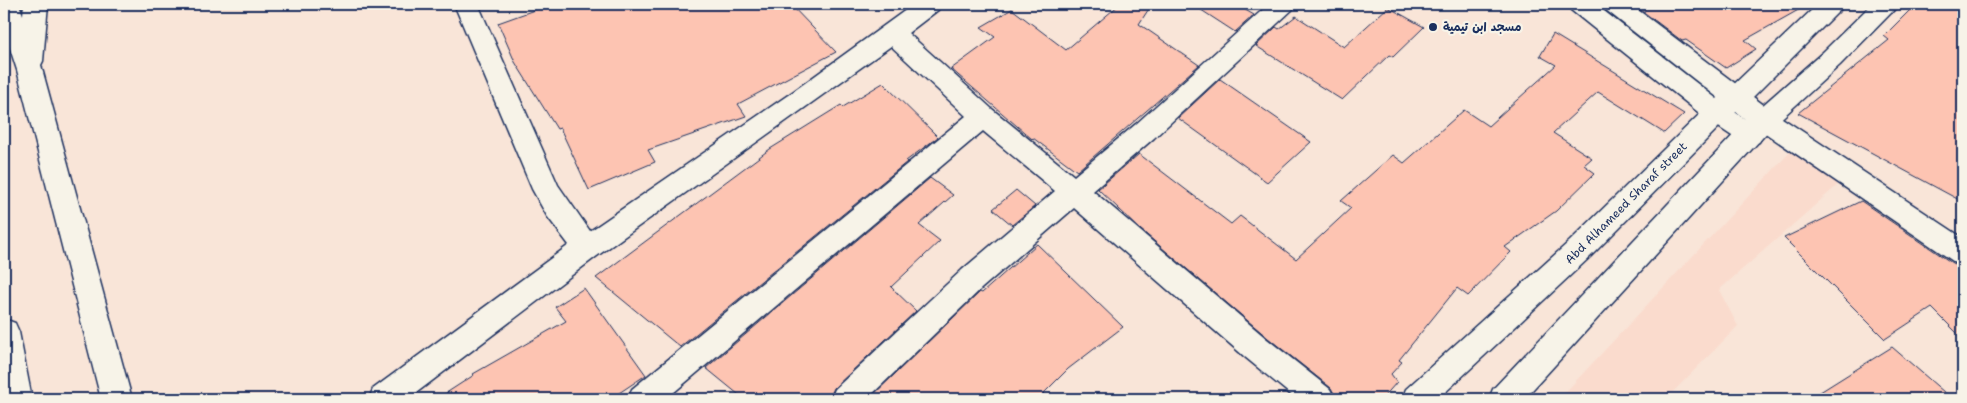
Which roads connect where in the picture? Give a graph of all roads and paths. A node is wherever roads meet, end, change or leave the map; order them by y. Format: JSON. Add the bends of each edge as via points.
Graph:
{"nodes":[{"id":1,"x":7,"y":4,"type":"edge"},
{"id":2,"x":36,"y":4,"type":"edge"},
{"id":3,"x":466,"y":4,"type":"edge"},
{"id":4,"x":930,"y":4,"type":"edge"},
{"id":5,"x":1284,"y":4,"type":"edge"},
{"id":6,"x":1579,"y":4,"type":"edge"},
{"id":7,"x":1614,"y":4,"type":"edge"},
{"id":8,"x":1832,"y":4,"type":"edge"},
{"id":9,"x":1886,"y":4,"type":"edge"},
{"id":10,"x":892,"y":33,"type":"junction"},
{"id":11,"x":30,"y":70,"type":"junction"},
{"id":12,"x":1726,"y":105,"type":"junction"},
{"id":13,"x":983,"y":116,"type":"junction"},
{"id":14,"x":1757,"y":127,"type":"junction"},
{"id":15,"x":1076,"y":192,"type":"junction"},
{"id":16,"x":587,"y":248,"type":"junction"},
{"id":17,"x":1963,"y":253,"type":"edge"},
{"id":18,"x":4,"y":332,"type":"edge"},
{"id":19,"x":17,"y":399,"type":"edge"},
{"id":20,"x":117,"y":399,"type":"edge"},
{"id":21,"x":384,"y":399,"type":"edge"},
{"id":22,"x":643,"y":399,"type":"edge"},
{"id":23,"x":846,"y":399,"type":"edge"},
{"id":24,"x":1319,"y":399,"type":"edge"},
{"id":25,"x":1417,"y":399,"type":"edge"},
{"id":26,"x":1504,"y":399,"type":"edge"}],
"edges":[{"from":1,"to":11,"type":"main road"},
{"from":2,"to":11,"type":"main road"},
{"from":3,"to":16,"type":"main road","via":[[546,189]]},
{"from":4,"to":10,"type":"main road"},
{"from":5,"to":15,"type":"main road"},
{"from":6,"to":12,"type":"main road"},
{"from":7,"to":12,"type":"main road"},
{"from":8,"to":12,"type":"main road","name":"Abd Alhameed Sharaf street"},
{"from":9,"to":14,"type":"main road","via":[[1832,59]]},
{"from":10,"to":13,"type":"main road"},
{"from":10,"to":16,"type":"main road"},
{"from":11,"to":20,"type":"main road"},
{"from":12,"to":14,"type":"main road"},
{"from":12,"to":25,"type":"main road","name":"Abd Alhameed Sharaf street","via":[[1580,249]]},
{"from":13,"to":15,"type":"main road"},
{"from":13,"to":22,"type":"main road"},
{"from":14,"to":17,"type":"main road","via":[[1811,152]]},
{"from":14,"to":26,"type":"main road"},
{"from":15,"to":23,"type":"main road","via":[[972,279]]},
{"from":15,"to":24,"type":"main road"},
{"from":16,"to":21,"type":"main road"},
{"from":18,"to":19,"type":"main road"}]}
